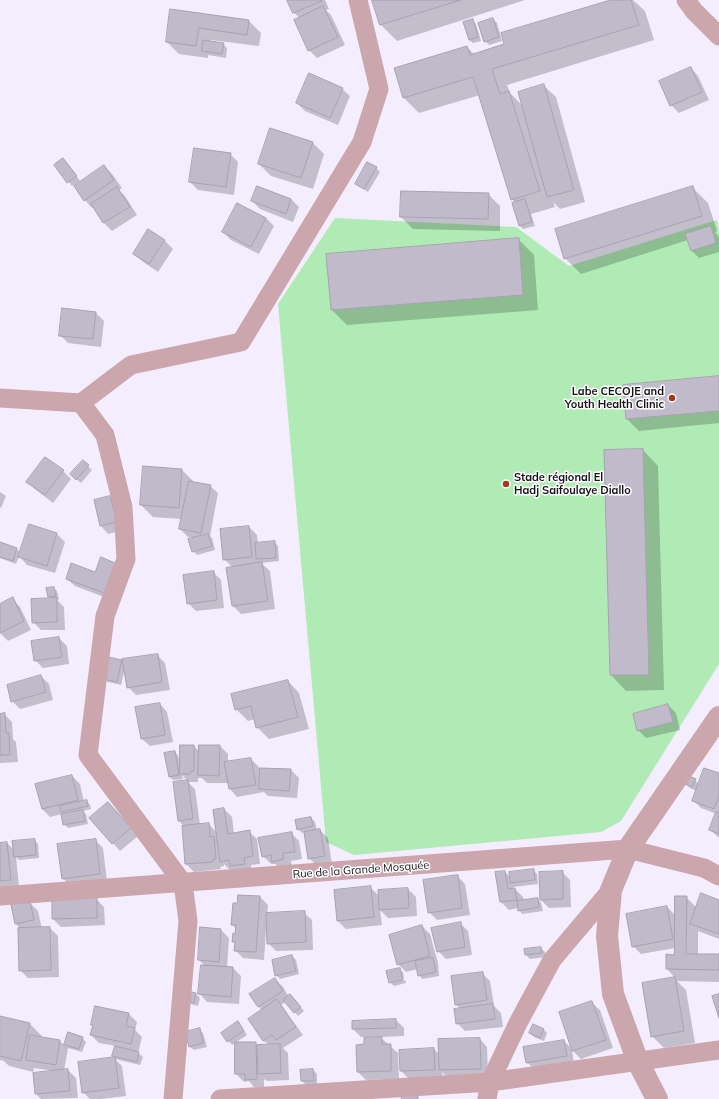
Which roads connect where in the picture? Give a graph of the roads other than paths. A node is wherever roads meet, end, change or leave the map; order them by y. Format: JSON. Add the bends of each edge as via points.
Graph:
{"nodes":[{"id":1,"x":358,"y":0,"type":"edge"},
{"id":2,"x":686,"y":0,"type":"edge"},
{"id":3,"x":719,"y":36,"type":"edge"},
{"id":4,"x":0,"y":398,"type":"edge"},
{"id":5,"x":81,"y":403,"type":"junction"},
{"id":6,"x":719,"y":717,"type":"edge"},
{"id":7,"x":628,"y":849,"type":"junction"},
{"id":8,"x":719,"y":876,"type":"edge"},
{"id":9,"x":183,"y":883,"type":"junction"},
{"id":10,"x":611,"y":890,"type":"junction"},
{"id":11,"x":0,"y":896,"type":"edge"},
{"id":12,"x":719,"y":1050,"type":"edge"},
{"id":13,"x":638,"y":1062,"type":"junction"},
{"id":14,"x":488,"y":1091,"type":"edge"},
{"id":15,"x":173,"y":1099,"type":"edge"},
{"id":16,"x":220,"y":1099,"type":"edge"},
{"id":17,"x":657,"y":1099,"type":"edge"}],
"edges":[{"from":1,"to":5,"type":"street","via":[[378,89],[362,142],[241,342],[131,365]]},
{"from":2,"to":3,"type":"street"},
{"from":4,"to":5,"type":"street"},
{"from":5,"to":9,"type":"street","via":[[105,436],[123,506],[126,559],[105,616],[88,755]]},
{"from":6,"to":7,"type":"street"},
{"from":7,"to":8,"type":"street","name":"Rue de la Grande Mosquée","via":[[704,868]]},
{"from":7,"to":9,"type":"street","name":"Rue de la Grande Mosquée"},
{"from":7,"to":10,"type":"street"},
{"from":9,"to":11,"type":"street","name":"Rue de la Grande Mosquée"},
{"from":9,"to":15,"type":"street","via":[[188,921]]},
{"from":10,"to":13,"type":"street","via":[[607,936],[613,994]]},
{"from":10,"to":14,"type":"street","via":[[552,960],[518,1023]]},
{"from":12,"to":13,"type":"street"},
{"from":13,"to":14,"type":"street"},
{"from":13,"to":17,"type":"street"},
{"from":14,"to":16,"type":"street"}]}
